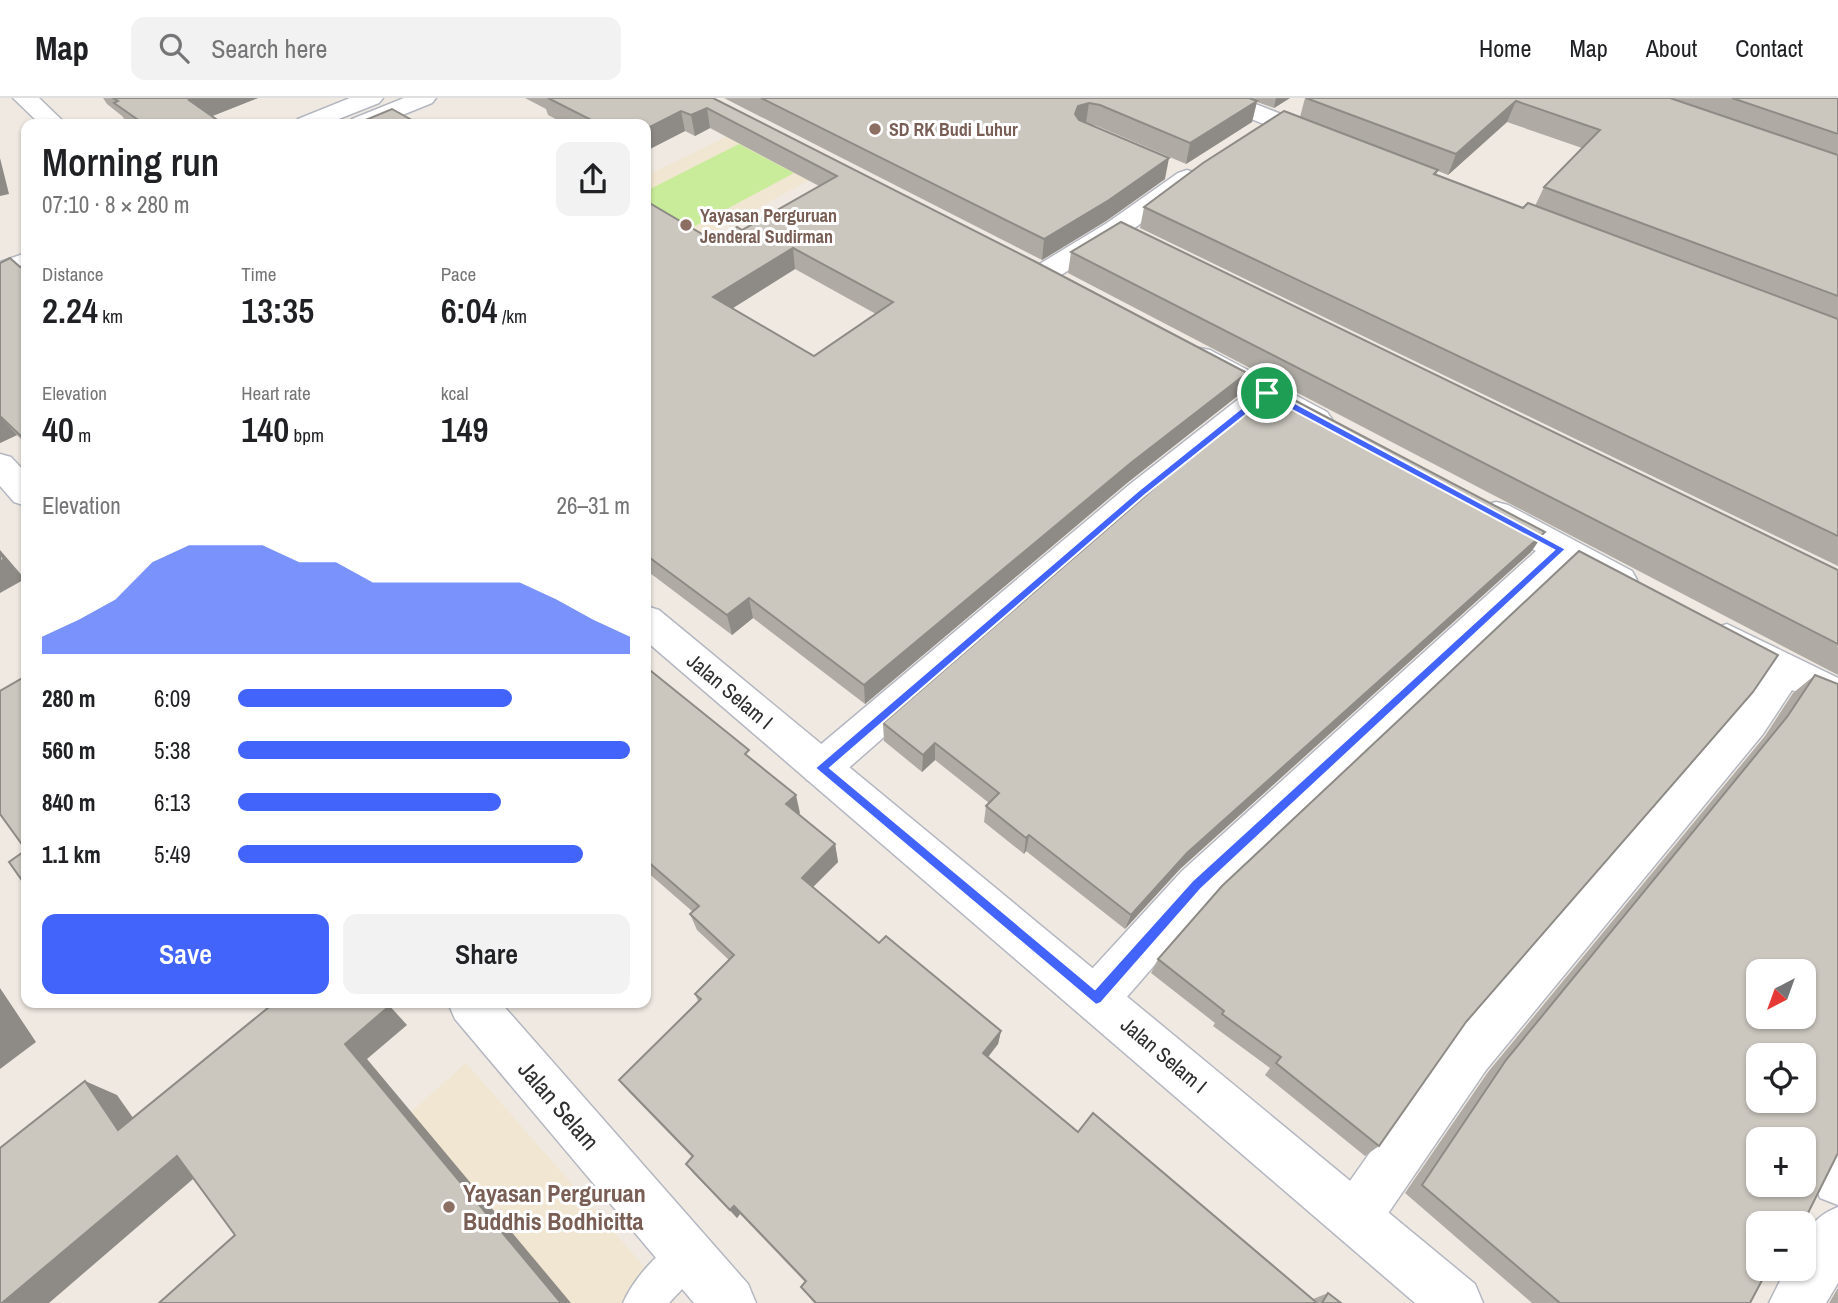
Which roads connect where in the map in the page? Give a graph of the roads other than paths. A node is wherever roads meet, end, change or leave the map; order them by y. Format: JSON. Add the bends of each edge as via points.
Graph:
{"nodes":[{"id":1,"x":25,"y":98,"type":"edge"},
{"id":2,"x":371,"y":98,"type":"edge"},
{"id":3,"x":424,"y":98,"type":"edge"},
{"id":4,"x":1219,"y":98,"type":"edge"},
{"id":5,"x":1299,"y":106,"type":"dead end"},
{"id":6,"x":48,"y":119,"type":"edge"},
{"id":7,"x":318,"y":119,"type":"edge"},
{"id":8,"x":372,"y":119,"type":"edge"},
{"id":9,"x":1266,"y":128,"type":"junction"},
{"id":10,"x":1342,"y":146,"type":"edge"},
{"id":11,"x":1210,"y":163,"type":"edge"},
{"id":12,"x":1163,"y":166,"type":"edge"},
{"id":13,"x":1188,"y":177,"type":"junction"},
{"id":14,"x":21,"y":238,"type":"edge"},
{"id":15,"x":0,"y":247,"type":"edge"},
{"id":16,"x":21,"y":263,"type":"edge"},
{"id":17,"x":0,"y":272,"type":"edge"},
{"id":18,"x":1079,"y":293,"type":"edge"},
{"id":19,"x":1173,"y":343,"type":"edge"},
{"id":20,"x":1267,"y":393,"type":"junction"},
{"id":21,"x":1347,"y":435,"type":"edge"},
{"id":22,"x":0,"y":465,"type":"edge"},
{"id":23,"x":21,"y":488,"type":"edge"},
{"id":24,"x":1466,"y":498,"type":"edge"},
{"id":25,"x":1561,"y":549,"type":"junction"},
{"id":26,"x":1643,"y":593,"type":"edge"},
{"id":27,"x":651,"y":624,"type":"edge"},
{"id":28,"x":1702,"y":625,"type":"edge"},
{"id":29,"x":1785,"y":669,"type":"junction"},
{"id":30,"x":1838,"y":696,"type":"edge"},
{"id":31,"x":821,"y":768,"type":"junction"},
{"id":32,"x":1096,"y":998,"type":"junction"},
{"id":33,"x":475,"y":1008,"type":"edge"},
{"id":34,"x":1838,"y":1169,"type":"edge"},
{"id":35,"x":1838,"y":1180,"type":"edge"},
{"id":36,"x":1356,"y":1216,"type":"junction"},
{"id":37,"x":1838,"y":1233,"type":"edge"},
{"id":38,"x":687,"y":1255,"type":"junction"},
{"id":39,"x":643,"y":1303,"type":"edge"},
{"id":40,"x":729,"y":1303,"type":"edge"},
{"id":41,"x":1456,"y":1303,"type":"edge"},
{"id":42,"x":1796,"y":1303,"type":"edge"}],
"edges":[{"from":1,"to":6,"type":"street"},
{"from":2,"to":7,"type":"street"},
{"from":3,"to":8,"type":"street"},
{"from":4,"to":9,"type":"street"},
{"from":5,"to":9,"type":"street"},
{"from":9,"to":10,"type":"street"},
{"from":11,"to":13,"type":"street"},
{"from":12,"to":13,"type":"street"},
{"from":13,"to":18,"type":"street","via":[[1129,235],[1031,268]]},
{"from":14,"to":15,"type":"street"},
{"from":16,"to":17,"type":"street"},
{"from":19,"to":20,"type":"street"},
{"from":20,"to":21,"type":"street"},
{"from":20,"to":31,"type":"street","via":[[1141,493]]},
{"from":22,"to":23,"type":"street"},
{"from":24,"to":25,"type":"street"},
{"from":25,"to":26,"type":"street"},
{"from":25,"to":32,"type":"street","via":[[1197,885]]},
{"from":27,"to":31,"type":"street","name":"Jalan Selam I"},
{"from":28,"to":29,"type":"street"},
{"from":29,"to":30,"type":"street"},
{"from":29,"to":36,"type":"street","via":[[1749,723],[1469,1054]]},
{"from":31,"to":32,"type":"street","name":"Jalan Selam I"},
{"from":32,"to":36,"type":"street","name":"Jalan Selam I"},
{"from":33,"to":38,"type":"street","name":"Jalan Selam"},
{"from":34,"to":35,"type":"street"},
{"from":36,"to":41,"type":"street","name":"Jalan Selam I"},
{"from":37,"to":42,"type":"street"},
{"from":38,"to":39,"type":"lane"},
{"from":38,"to":40,"type":"street","name":"Jalan Selam"}]}
